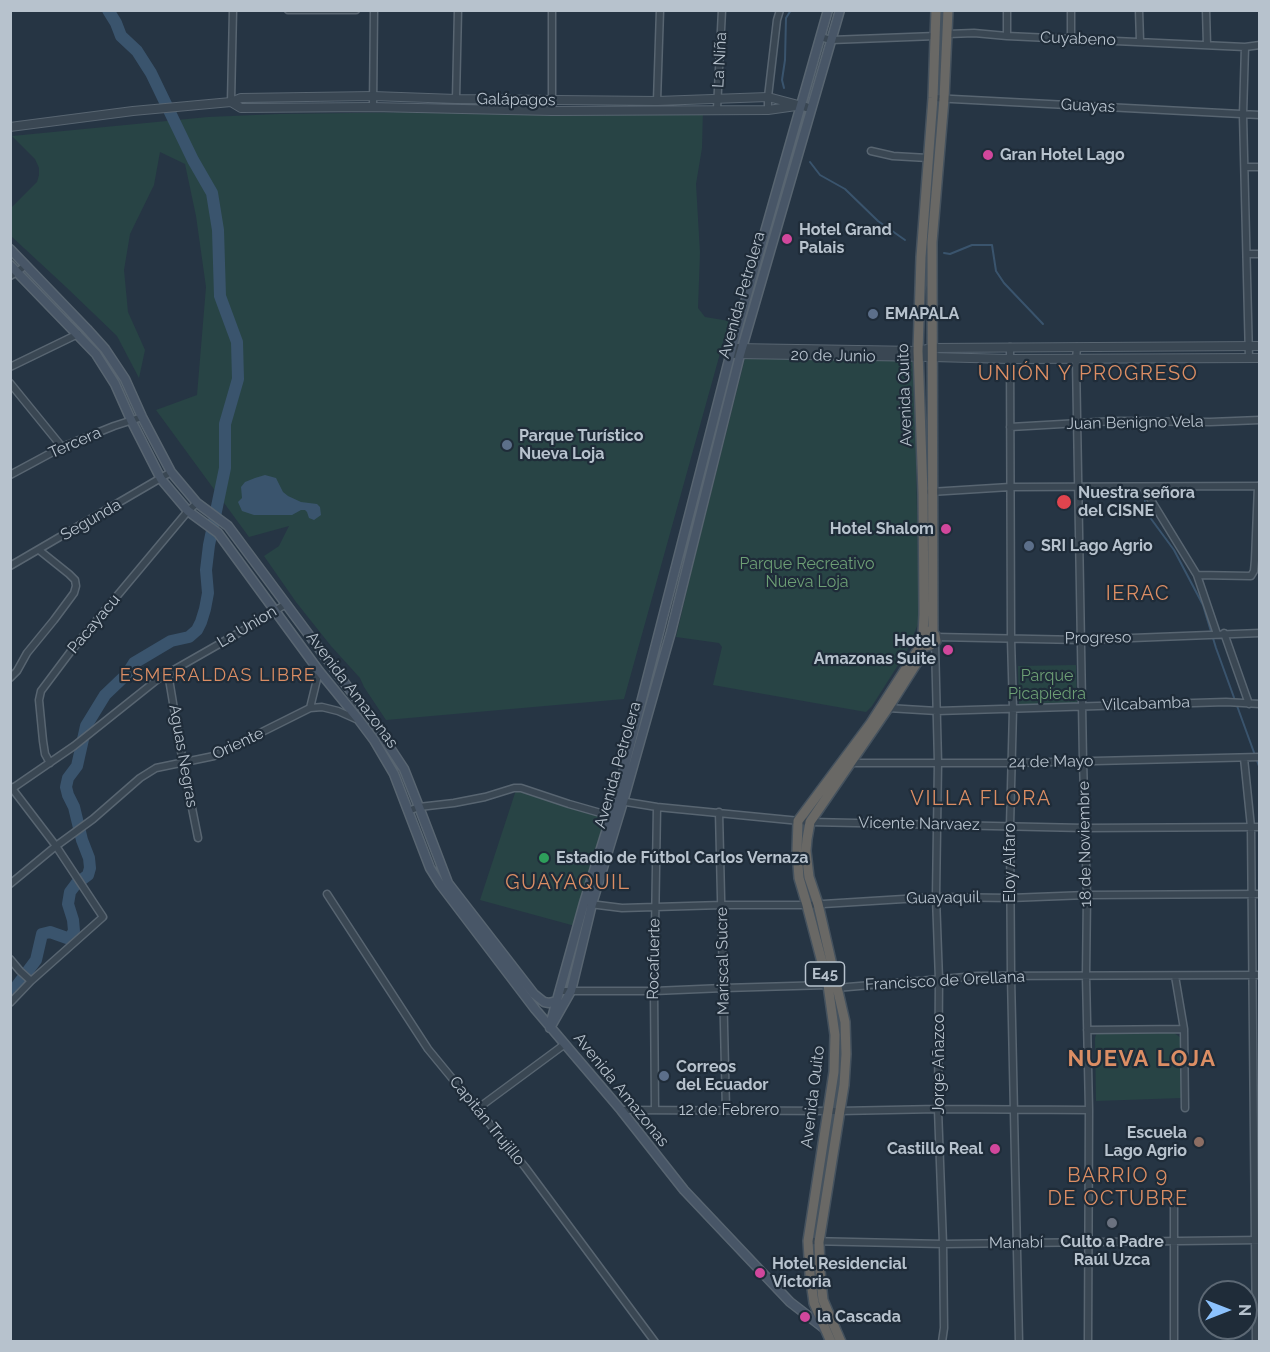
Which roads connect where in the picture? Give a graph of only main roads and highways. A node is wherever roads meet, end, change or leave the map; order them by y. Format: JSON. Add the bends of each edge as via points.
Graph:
{"nodes":[{"id":1,"x":828,"y":10,"type":"edge"},
{"id":2,"x":840,"y":10,"type":"edge"},
{"id":3,"x":936,"y":10,"type":"edge"},
{"id":4,"x":948,"y":10,"type":"edge"},
{"id":5,"x":10,"y":249,"type":"edge"},
{"id":6,"x":10,"y":265,"type":"edge"},
{"id":7,"x":14,"y":274,"type":"edge"},
{"id":8,"x":928,"y":492,"type":"junction"},
{"id":9,"x":929,"y":639,"type":"junction"},
{"id":10,"x":848,"y":761,"type":"junction"},
{"id":11,"x":620,"y":801,"type":"junction"},
{"id":12,"x":588,"y":904,"type":"junction"},
{"id":13,"x":832,"y":986,"type":"junction"},
{"id":14,"x":556,"y":1001,"type":"junction"},
{"id":15,"x":550,"y":1028,"type":"junction"},
{"id":16,"x":834,"y":1111,"type":"junction"},
{"id":17,"x":825,"y":1329,"type":"junction"},
{"id":18,"x":831,"y":1341,"type":"edge"},
{"id":19,"x":841,"y":1341,"type":"edge"}],
"edges":[{"from":1,"to":11,"type":"main road","name":"Avenida Petrolera","via":[[731,351]]},
{"from":2,"to":11,"type":"main road","name":"Avenida Petrolera","via":[[741,352],[671,632]]},
{"from":3,"to":8,"type":"highway","name":"Avenida Quito","via":[[918,354]]},
{"from":4,"to":8,"type":"highway","name":"Avenida Quito","via":[[932,243]]},
{"from":5,"to":14,"type":"main road","name":"Avenida Amazonas","via":[[105,349],[125,379],[171,472],[201,505],[228,526],[404,770],[448,883],[534,994],[544,1002]]},
{"from":6,"to":7,"type":"main road","name":"Avenida Amazonas"},
{"from":7,"to":15,"type":"main road","name":"Avenida Amazonas","via":[[96,354],[161,478],[192,513],[218,533],[374,740],[394,774],[430,868]]},
{"from":8,"to":9,"type":"highway","name":"Avenida Quito"},
{"from":9,"to":10,"type":"highway","name":"Avenida Quito","number":"E45"},
{"from":9,"to":10,"type":"highway","name":"Avenida Quito","number":"E45","via":[[888,708]]},
{"from":10,"to":13,"type":"highway","name":"Avenida Quito","number":"E45","via":[[810,822],[806,851]]},
{"from":10,"to":13,"type":"highway","name":"Avenida Quito","number":"E45","via":[[798,821],[799,878]]},
{"from":11,"to":12,"type":"main road","name":"Avenida Petrolera"},
{"from":11,"to":12,"type":"main road","name":"Avenida Petrolera","via":[[611,816]]},
{"from":12,"to":14,"type":"main road","name":"Avenida Petrolera"},
{"from":12,"to":15,"type":"main road","name":"Avenida Petrolera","via":[[571,991]]},
{"from":13,"to":16,"type":"highway","name":"Avenida Quito","number":"E45"},
{"from":14,"to":15,"type":"main road","name":"Avenida Petrolera"},
{"from":15,"to":17,"type":"main road","name":"Avenida Amazonas","via":[[684,1190],[790,1302]]},
{"from":16,"to":17,"type":"highway","name":"Avenida Quito","number":"E45","via":[[808,1241],[814,1303]]},
{"from":16,"to":19,"type":"highway","name":"Avenida Quito","number":"E45","via":[[819,1242],[823,1300]]},
{"from":17,"to":18,"type":"highway","name":"Avenida Quito","number":"E45"}]}
